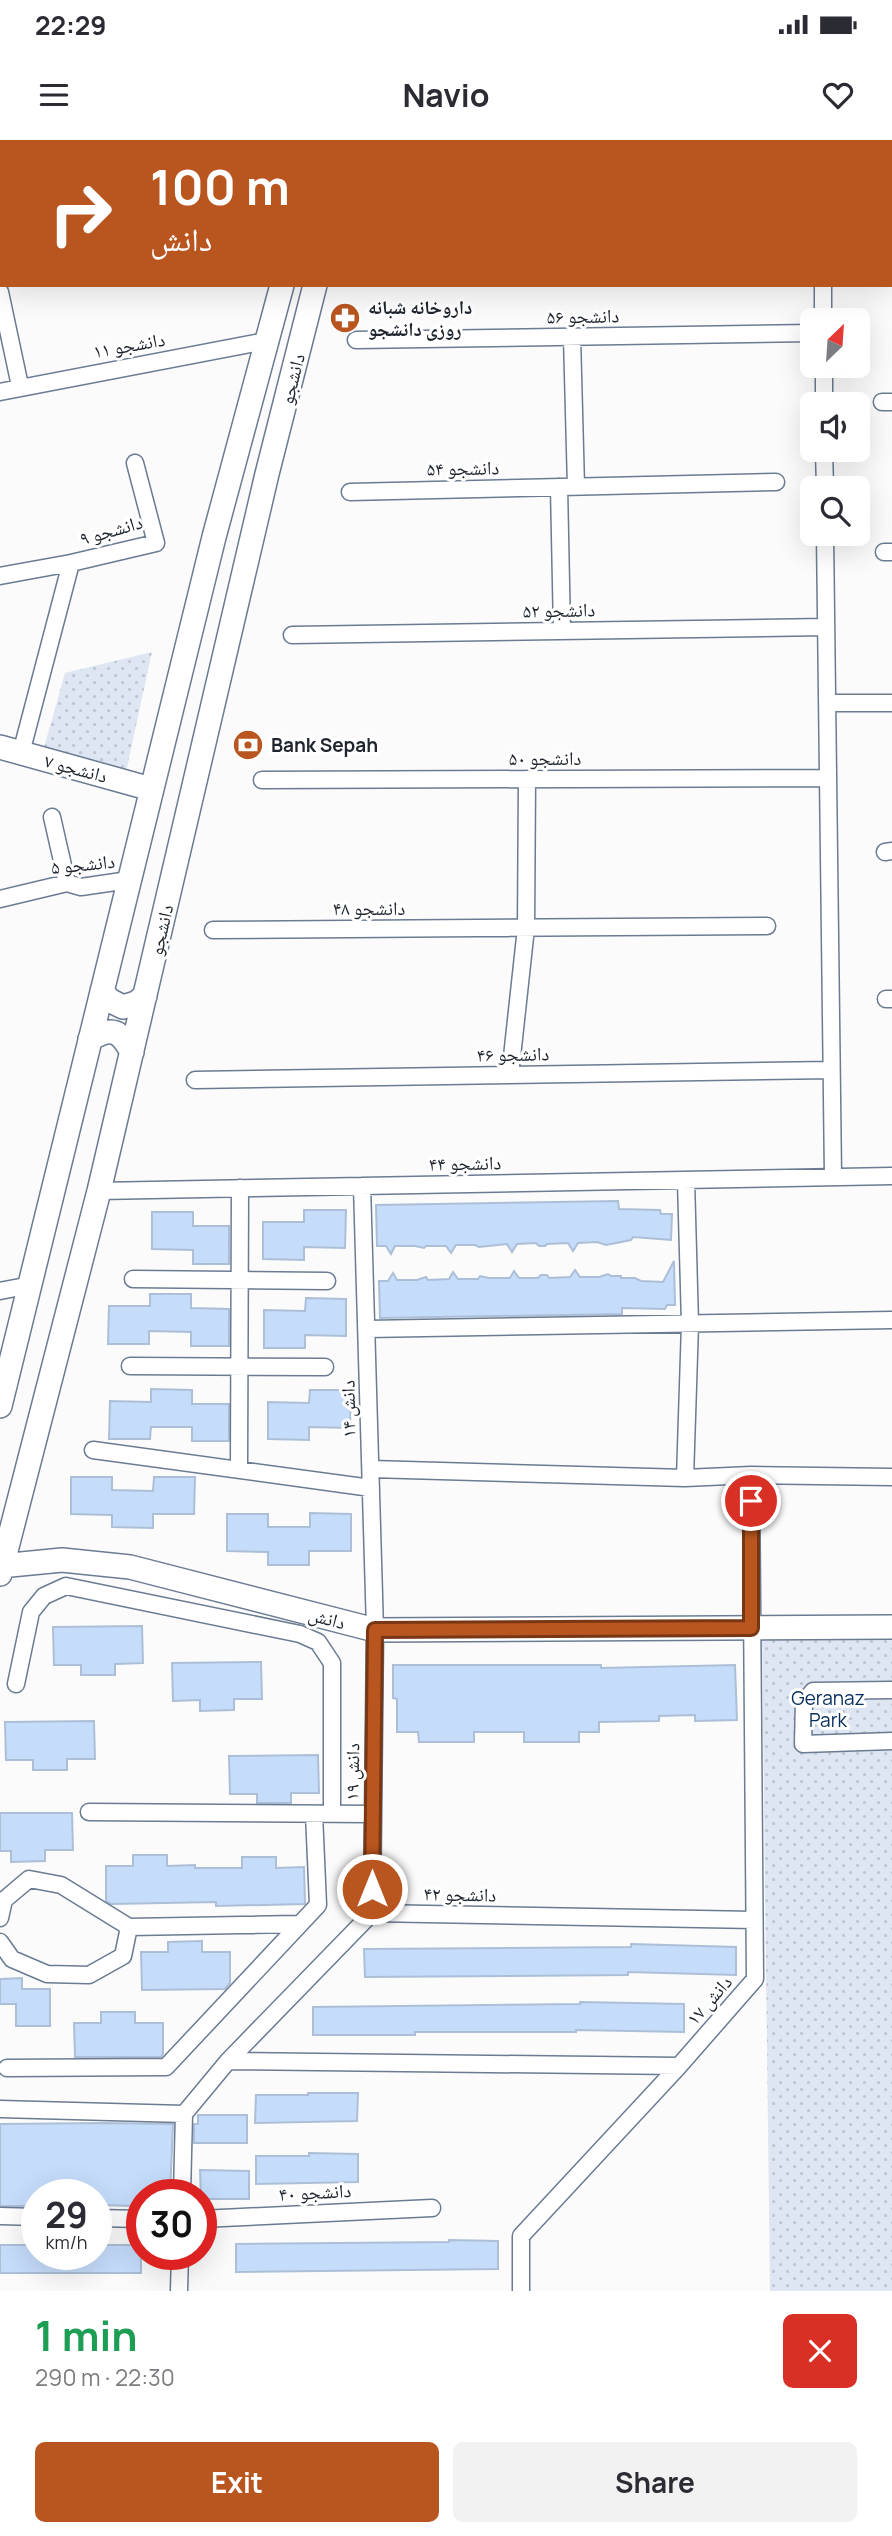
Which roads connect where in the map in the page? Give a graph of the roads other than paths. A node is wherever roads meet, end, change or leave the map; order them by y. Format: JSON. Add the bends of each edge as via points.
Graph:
{"nodes":[{"id":1,"x":281,"y":287,"type":"edge"},
{"id":2,"x":314,"y":287,"type":"edge"},
{"id":3,"x":823,"y":287,"type":"edge"},
{"id":4,"x":0,"y":292,"type":"edge"},
{"id":5,"x":823,"y":308,"type":"edge"},
{"id":6,"x":800,"y":333,"type":"edge"},
{"id":7,"x":572,"y":337,"type":"junction"},
{"id":8,"x":356,"y":340,"type":"dead end"},
{"id":9,"x":266,"y":341,"type":"junction"},
{"id":10,"x":20,"y":386,"type":"junction"},
{"id":11,"x":0,"y":391,"type":"edge"},
{"id":12,"x":135,"y":463,"type":"dead end"},
{"id":13,"x":776,"y":482,"type":"dead end"},
{"id":14,"x":559,"y":487,"type":"junction"},
{"id":15,"x":576,"y":487,"type":"junction"},
{"id":16,"x":350,"y":492,"type":"dead end"},
{"id":17,"x":825,"y":546,"type":"edge"},
{"id":18,"x":71,"y":563,"type":"junction"},
{"id":19,"x":0,"y":576,"type":"edge"},
{"id":20,"x":827,"y":627,"type":"junction"},
{"id":21,"x":562,"y":631,"type":"junction"},
{"id":22,"x":292,"y":635,"type":"dead end"},
{"id":23,"x":892,"y":703,"type":"edge"},
{"id":24,"x":827,"y":704,"type":"junction"},
{"id":25,"x":10,"y":750,"type":"edge"},
{"id":26,"x":828,"y":778,"type":"junction"},
{"id":27,"x":527,"y":779,"type":"junction"},
{"id":28,"x":262,"y":780,"type":"dead end"},
{"id":29,"x":151,"y":789,"type":"junction"},
{"id":30,"x":52,"y":817,"type":"dead end"},
{"id":31,"x":129,"y":880,"type":"junction"},
{"id":32,"x":67,"y":883,"type":"junction"},
{"id":33,"x":0,"y":899,"type":"edge"},
{"id":34,"x":767,"y":926,"type":"dead end"},
{"id":35,"x":526,"y":928,"type":"junction"},
{"id":36,"x":213,"y":930,"type":"dead end"},
{"id":37,"x":102,"y":991,"type":"junction"},
{"id":38,"x":145,"y":996,"type":"junction"},
{"id":39,"x":90,"y":1039,"type":"junction"},
{"id":40,"x":132,"y":1052,"type":"junction"},
{"id":41,"x":831,"y":1070,"type":"junction"},
{"id":42,"x":510,"y":1075,"type":"junction"},
{"id":43,"x":195,"y":1080,"type":"dead end"},
{"id":44,"x":892,"y":1176,"type":"edge"},
{"id":45,"x":833,"y":1177,"type":"junction"},
{"id":46,"x":686,"y":1180,"type":"junction"},
{"id":47,"x":362,"y":1186,"type":"junction"},
{"id":48,"x":240,"y":1188,"type":"junction"},
{"id":49,"x":99,"y":1191,"type":"junction"},
{"id":50,"x":133,"y":1279,"type":"dead end"},
{"id":51,"x":240,"y":1280,"type":"junction"},
{"id":52,"x":327,"y":1281,"type":"dead end"},
{"id":53,"x":31,"y":1285,"type":"junction"},
{"id":54,"x":0,"y":1291,"type":"edge"},
{"id":55,"x":892,"y":1320,"type":"edge"},
{"id":56,"x":690,"y":1324,"type":"junction"},
{"id":57,"x":368,"y":1329,"type":"junction"},
{"id":58,"x":130,"y":1366,"type":"dead end"},
{"id":59,"x":240,"y":1366,"type":"junction"},
{"id":60,"x":324,"y":1367,"type":"dead end"},
{"id":61,"x":0,"y":1406,"type":"edge"},
{"id":62,"x":93,"y":1450,"type":"dead end"},
{"id":63,"x":371,"y":1469,"type":"junction"},
{"id":64,"x":240,"y":1470,"type":"junction"},
{"id":65,"x":751,"y":1475,"type":"junction"},
{"id":66,"x":892,"y":1477,"type":"edge"},
{"id":67,"x":685,"y":1478,"type":"junction"},
{"id":68,"x":371,"y":1488,"type":"junction"},
{"id":69,"x":4,"y":1538,"type":"edge"},
{"id":70,"x":62,"y":1560,"type":"junction"},
{"id":71,"x":1,"y":1569,"type":"edge"},
{"id":72,"x":892,"y":1626,"type":"edge"},
{"id":73,"x":751,"y":1628,"type":"junction"},
{"id":74,"x":375,"y":1630,"type":"junction"},
{"id":75,"x":16,"y":1684,"type":"dead end"},
{"id":76,"x":892,"y":1690,"type":"edge"},
{"id":77,"x":892,"y":1741,"type":"edge"},
{"id":78,"x":89,"y":1812,"type":"dead end"},
{"id":79,"x":314,"y":1814,"type":"junction"},
{"id":80,"x":332,"y":1814,"type":"junction"},
{"id":81,"x":372,"y":1814,"type":"junction"},
{"id":82,"x":372,"y":1913,"type":"junction"},
{"id":83,"x":0,"y":1919,"type":"edge"},
{"id":84,"x":754,"y":1920,"type":"junction"},
{"id":85,"x":299,"y":1924,"type":"junction"},
{"id":86,"x":129,"y":1927,"type":"junction"},
{"id":87,"x":0,"y":1942,"type":"edge"},
{"id":88,"x":228,"y":2061,"type":"junction"},
{"id":89,"x":679,"y":2066,"type":"junction"},
{"id":90,"x":7,"y":2068,"type":"dead end"},
{"id":91,"x":0,"y":2109,"type":"edge"},
{"id":92,"x":184,"y":2114,"type":"junction"},
{"id":93,"x":182,"y":2179,"type":"edge"},
{"id":94,"x":432,"y":2208,"type":"dead end"},
{"id":95,"x":0,"y":2216,"type":"edge"},
{"id":96,"x":21,"y":2217,"type":"edge"},
{"id":97,"x":217,"y":2218,"type":"edge"},
{"id":98,"x":180,"y":2270,"type":"edge"},
{"id":99,"x":180,"y":2291,"type":"edge"},
{"id":100,"x":521,"y":2291,"type":"edge"}],
"edges":[{"from":1,"to":9,"type":"main road","name":"دانشجو"},
{"from":2,"to":38,"type":"main road","name":"دانشجو"},
{"from":3,"to":5,"type":"street"},
{"from":4,"to":10,"type":"street"},
{"from":6,"to":7,"type":"street","name":"دانشجو ۵۶"},
{"from":7,"to":8,"type":"street","name":"دانشجو ۵۶"},
{"from":7,"to":15,"type":"street"},
{"from":9,"to":10,"type":"street","name":"دانشجو ۱۱"},
{"from":9,"to":29,"type":"main road","name":"دانشجو"},
{"from":10,"to":11,"type":"street","name":"دانشجو ۱۱"},
{"from":12,"to":18,"type":"street","name":"دانشجو ۹","via":[[156,543]]},
{"from":13,"to":15,"type":"street","name":"دانشجو ۵۴"},
{"from":14,"to":15,"type":"street","name":"دانشجو ۵۴"},
{"from":14,"to":16,"type":"street","name":"دانشجو ۵۴"},
{"from":14,"to":21,"type":"street"},
{"from":17,"to":20,"type":"street"},
{"from":18,"to":19,"type":"street","name":"دانشجو ۹"},
{"from":18,"to":25,"type":"street"},
{"from":20,"to":21,"type":"street","name":"دانشجو ۵۲"},
{"from":20,"to":24,"type":"street"},
{"from":21,"to":22,"type":"street","name":"دانشجو ۵۲"},
{"from":23,"to":24,"type":"street"},
{"from":24,"to":26,"type":"street"},
{"from":25,"to":29,"type":"main road","name":"دانشجو ۷"},
{"from":26,"to":27,"type":"street","name":"دانشجو ۵۰"},
{"from":26,"to":41,"type":"street"},
{"from":27,"to":28,"type":"street","name":"دانشجو ۵۰"},
{"from":27,"to":35,"type":"street"},
{"from":29,"to":31,"type":"main road","name":"دانشجو"},
{"from":30,"to":32,"type":"street"},
{"from":31,"to":32,"type":"street","name":"دانشجو ۵","via":[[82,887]]},
{"from":31,"to":37,"type":"main road","name":"دانشجو"},
{"from":32,"to":33,"type":"street","name":"دانشجو ۵"},
{"from":34,"to":35,"type":"street","name":"دانشجو ۴۸"},
{"from":35,"to":36,"type":"street","name":"دانشجو ۴۸"},
{"from":35,"to":42,"type":"street"},
{"from":37,"to":38,"type":"main road","via":[[122,1007]]},
{"from":37,"to":39,"type":"main road","name":"دانشجو"},
{"from":38,"to":40,"type":"main road","name":"دانشجو"},
{"from":39,"to":40,"type":"main road","via":[[113,1031]]},
{"from":39,"to":53,"type":"main road","name":"دانشجو"},
{"from":40,"to":49,"type":"main road","name":"دانشجو"},
{"from":41,"to":42,"type":"street","name":"دانشجو ۴۶"},
{"from":41,"to":45,"type":"street"},
{"from":42,"to":43,"type":"street","name":"دانشجو ۴۶"},
{"from":44,"to":45,"type":"street","name":"دانشجو ۴۴"},
{"from":45,"to":46,"type":"street","name":"دانشجو ۴۴"},
{"from":46,"to":47,"type":"street","name":"دانشجو ۴۴"},
{"from":46,"to":56,"type":"street"},
{"from":47,"to":48,"type":"street","name":"دانشجو ۴۴"},
{"from":47,"to":57,"type":"street","name":"دانش ۱۴"},
{"from":48,"to":49,"type":"street","name":"دانشجو ۴۴"},
{"from":48,"to":51,"type":"street"},
{"from":49,"to":69,"type":"main road","name":"دانشجو"},
{"from":50,"to":51,"type":"street"},
{"from":51,"to":52,"type":"street"},
{"from":51,"to":59,"type":"street"},
{"from":53,"to":54,"type":"street"},
{"from":53,"to":61,"type":"main road","name":"دانشجو"},
{"from":55,"to":56,"type":"street"},
{"from":56,"to":57,"type":"street"},
{"from":56,"to":67,"type":"street"},
{"from":57,"to":63,"type":"street","name":"دانش ۱۴"},
{"from":58,"to":59,"type":"street"},
{"from":59,"to":60,"type":"street"},
{"from":59,"to":64,"type":"street"},
{"from":62,"to":64,"type":"street"},
{"from":63,"to":67,"type":"street"},
{"from":63,"to":68,"type":"street","name":"دانش ۱۴"},
{"from":64,"to":68,"type":"street"},
{"from":65,"to":66,"type":"street"},
{"from":65,"to":67,"type":"street"},
{"from":65,"to":73,"type":"street","name":"دانش ۱۷"},
{"from":68,"to":74,"type":"street","name":"دانش ۱۴"},
{"from":69,"to":70,"type":"main road","name":"دانش"},
{"from":69,"to":71,"type":"main road","name":"دانشجو"},
{"from":70,"to":71,"type":"main road","name":"دانش"},
{"from":70,"to":74,"type":"main road","name":"دانش","via":[[130,1567]]},
{"from":72,"to":73,"type":"main road","name":"دانش"},
{"from":73,"to":74,"type":"main road","name":"دانش"},
{"from":73,"to":84,"type":"street","name":"دانش ۱۷"},
{"from":74,"to":81,"type":"street","name":"دانش ۱۹"},
{"from":75,"to":80,"type":"street","via":[[31,1612],[44,1595],[66,1586],[300,1634],[318,1642],[332,1663]]},
{"from":76,"to":77,"type":"street","via":[[813,1691],[804,1702],[803,1744]]},
{"from":78,"to":79,"type":"street"},
{"from":79,"to":80,"type":"street"},
{"from":79,"to":85,"type":"street","via":[[318,1905]]},
{"from":80,"to":81,"type":"street"},
{"from":81,"to":82,"type":"street","name":"دانش ۱۹"},
{"from":82,"to":84,"type":"street","name":"دانشجو ۴۲"},
{"from":82,"to":88,"type":"street"},
{"from":83,"to":86,"type":"street","via":[[4,1900],[29,1880],[61,1885]]},
{"from":84,"to":89,"type":"street","name":"دانش ۱۷","via":[[755,1979]]},
{"from":85,"to":86,"type":"street"},
{"from":85,"to":90,"type":"street","via":[[166,2067]]},
{"from":86,"to":87,"type":"street","via":[[123,1956],[89,1975],[47,1974],[12,1959]]},
{"from":88,"to":89,"type":"street"},
{"from":88,"to":92,"type":"street"},
{"from":89,"to":100,"type":"street","name":"دانش ۱۷","via":[[521,2236]]},
{"from":91,"to":92,"type":"street"},
{"from":92,"to":93,"type":"street"},
{"from":94,"to":97,"type":"street","name":"دانشجو ۴۰"},
{"from":95,"to":96,"type":"street"},
{"from":98,"to":99,"type":"street"}]}
